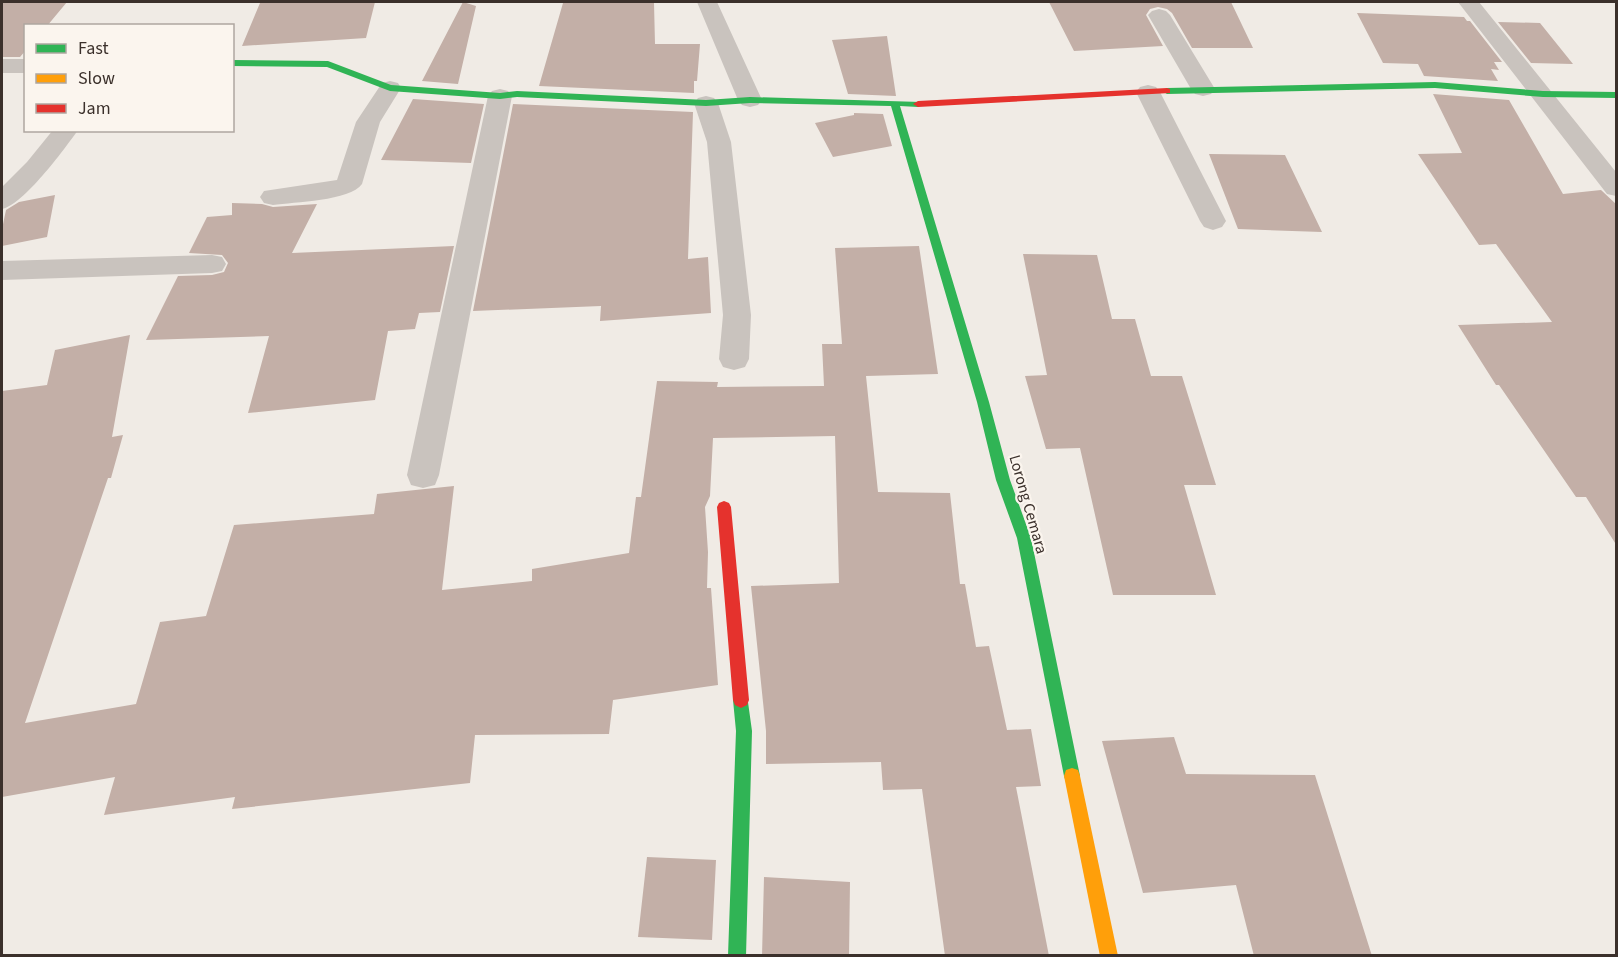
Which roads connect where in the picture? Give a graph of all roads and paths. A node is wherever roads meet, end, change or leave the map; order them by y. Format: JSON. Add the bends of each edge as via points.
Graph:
{"nodes":[{"id":1,"x":707,"y":2,"type":"edge"},
{"id":2,"x":1468,"y":2,"type":"edge"},
{"id":3,"x":1159,"y":15,"type":"dead end"},
{"id":4,"x":234,"y":63,"type":"edge"},
{"id":5,"x":2,"y":66,"type":"edge"},
{"id":6,"x":24,"y":66,"type":"edge"},
{"id":7,"x":390,"y":88,"type":"junction"},
{"id":8,"x":1203,"y":89,"type":"junction"},
{"id":9,"x":1148,"y":92,"type":"junction"},
{"id":10,"x":1543,"y":94,"type":"junction"},
{"id":11,"x":1617,"y":94,"type":"edge"},
{"id":12,"x":500,"y":96,"type":"junction"},
{"id":13,"x":750,"y":100,"type":"junction"},
{"id":14,"x":706,"y":103,"type":"junction"},
{"id":15,"x":895,"y":105,"type":"junction"},
{"id":16,"x":64,"y":132,"type":"edge"},
{"id":17,"x":2,"y":167,"type":"edge"},
{"id":18,"x":36,"y":167,"type":"junction"},
{"id":19,"x":1617,"y":188,"type":"edge"},
{"id":20,"x":273,"y":197,"type":"dead end"},
{"id":21,"x":2,"y":201,"type":"edge"},
{"id":22,"x":1213,"y":221,"type":"dead end"},
{"id":23,"x":212,"y":264,"type":"dead end"},
{"id":24,"x":2,"y":271,"type":"edge"},
{"id":25,"x":734,"y":359,"type":"dead end"},
{"id":26,"x":423,"y":475,"type":"dead end"},
{"id":27,"x":724,"y":507,"type":"dead end"},
{"id":28,"x":737,"y":956,"type":"edge"},
{"id":29,"x":1108,"y":956,"type":"edge"}],
"edges":[{"from":1,"to":13,"type":"street"},
{"from":2,"to":10,"type":"street"},
{"from":3,"to":8,"type":"street"},
{"from":4,"to":7,"type":"street","via":[[328,64]]},
{"from":5,"to":6,"type":"street"},
{"from":7,"to":12,"type":"street"},
{"from":7,"to":20,"type":"street","via":[[362,130],[349,184]]},
{"from":8,"to":9,"type":"street"},
{"from":8,"to":10,"type":"street","via":[[1435,85]]},
{"from":9,"to":15,"type":"street"},
{"from":9,"to":22,"type":"street"},
{"from":10,"to":11,"type":"street"},
{"from":10,"to":19,"type":"street"},
{"from":12,"to":14,"type":"street"},
{"from":12,"to":26,"type":"street"},
{"from":13,"to":14,"type":"street"},
{"from":13,"to":15,"type":"street"},
{"from":14,"to":25,"type":"street","via":[[719,142],[737,315]]},
{"from":15,"to":29,"type":"street","name":"Lorong Cemara","via":[[1003,480],[1024,538]]},
{"from":16,"to":18,"type":"street"},
{"from":17,"to":18,"type":"street"},
{"from":18,"to":21,"type":"street"},
{"from":23,"to":24,"type":"street"},
{"from":27,"to":28,"type":"street","via":[[744,731]]}]}
